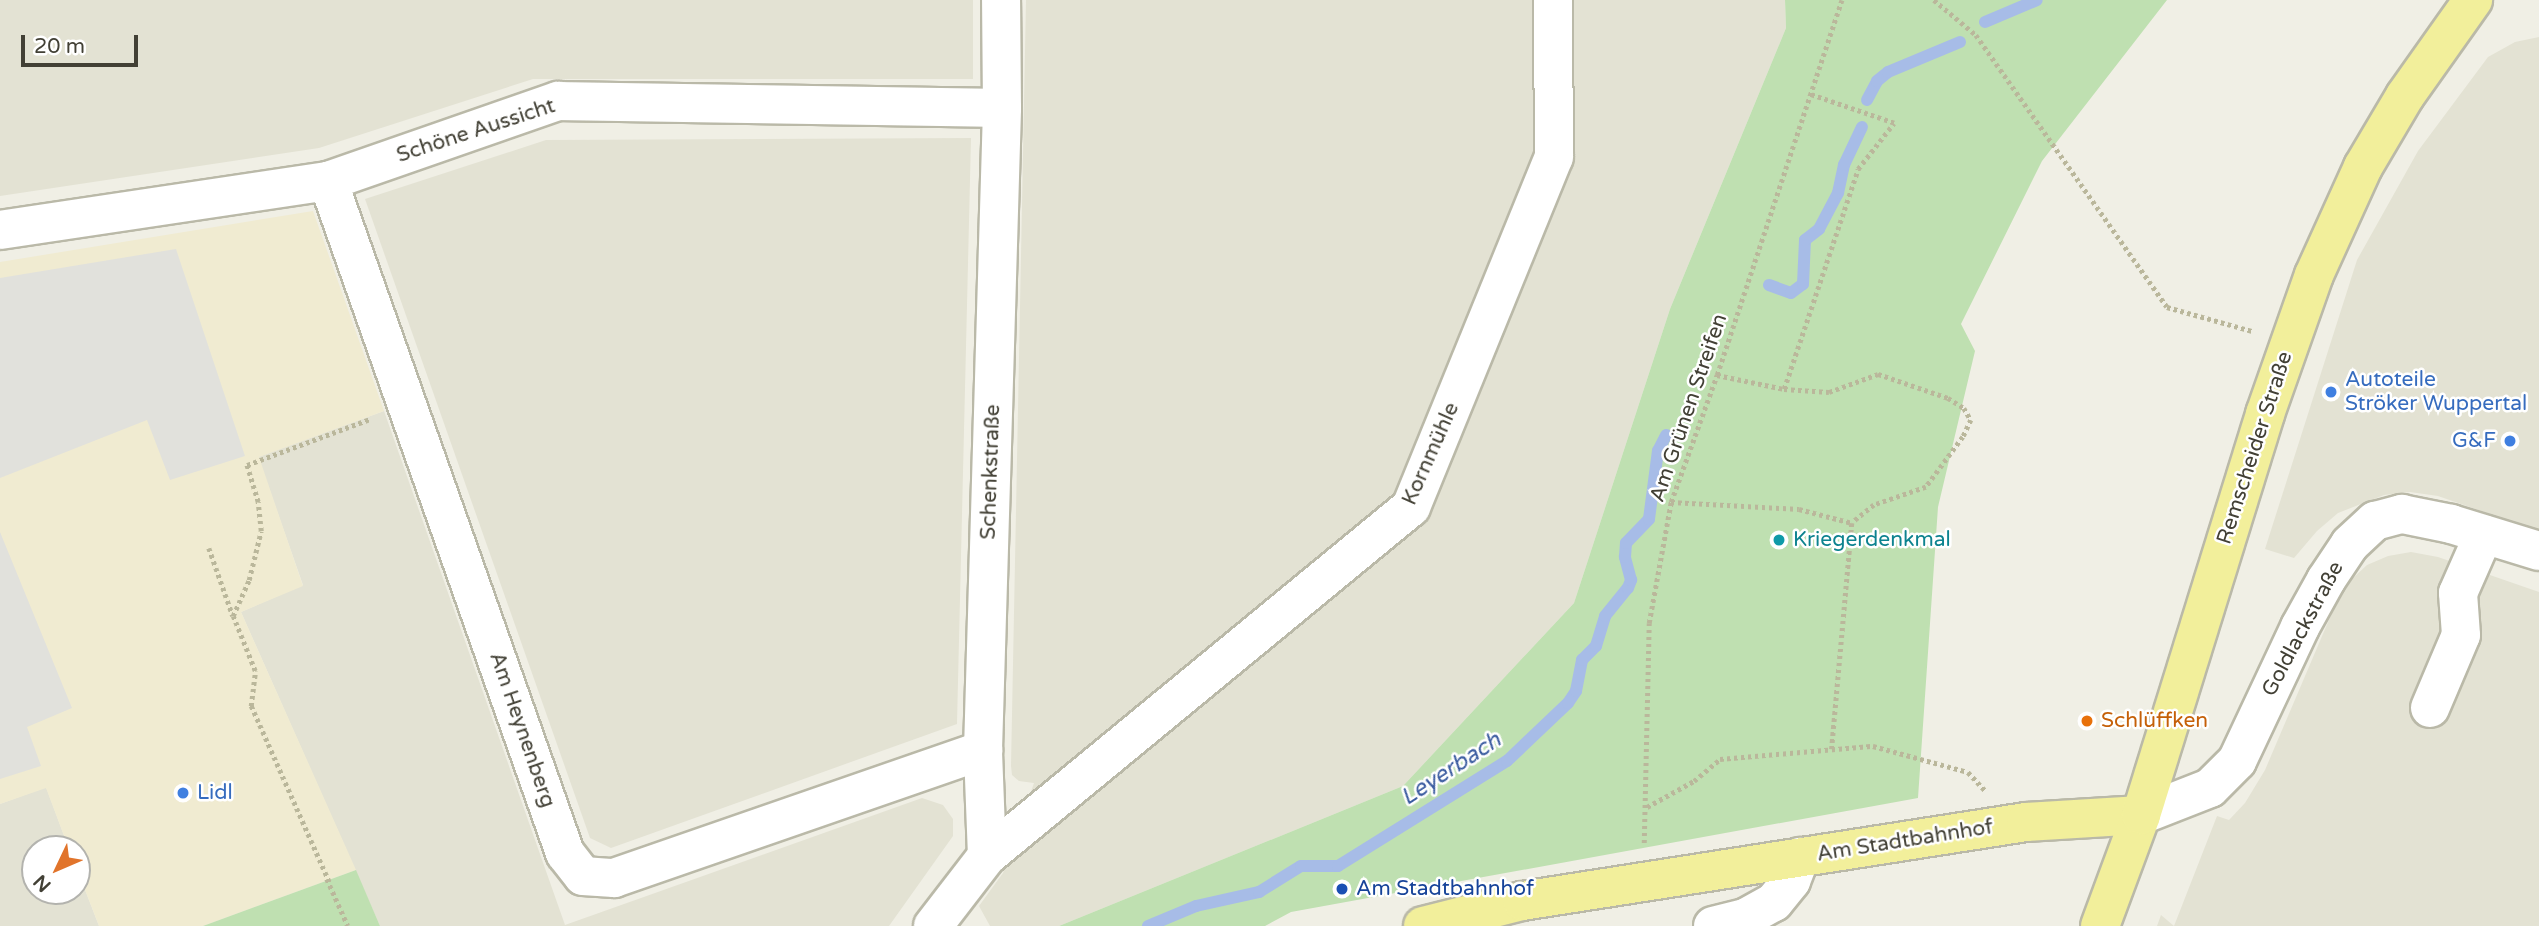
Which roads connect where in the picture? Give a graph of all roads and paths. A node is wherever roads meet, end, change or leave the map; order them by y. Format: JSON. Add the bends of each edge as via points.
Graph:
{"nodes":[{"id":1,"x":1001,"y":0,"type":"edge"},
{"id":2,"x":1553,"y":0,"type":"edge"},
{"id":3,"x":1842,"y":0,"type":"edge"},
{"id":4,"x":1934,"y":0,"type":"edge"},
{"id":5,"x":2473,"y":0,"type":"edge"},
{"id":6,"x":1812,"y":95,"type":"junction"},
{"id":7,"x":1002,"y":108,"type":"junction"},
{"id":8,"x":328,"y":181,"type":"junction"},
{"id":9,"x":0,"y":230,"type":"edge"},
{"id":10,"x":2289,"y":342,"type":"junction"},
{"id":11,"x":1717,"y":375,"type":"junction"},
{"id":12,"x":1784,"y":389,"type":"junction"},
{"id":13,"x":407,"y":405,"type":"junction"},
{"id":14,"x":1671,"y":502,"type":"junction"},
{"id":15,"x":1852,"y":523,"type":"junction"},
{"id":16,"x":2484,"y":534,"type":"junction"},
{"id":17,"x":209,"y":548,"type":"dead end"},
{"id":18,"x":2539,"y":551,"type":"edge"},
{"id":19,"x":233,"y":616,"type":"junction"},
{"id":20,"x":2430,"y":708,"type":"dead end"},
{"id":21,"x":1832,"y":749,"type":"junction"},
{"id":22,"x":983,"y":750,"type":"junction"},
{"id":23,"x":1646,"y":807,"type":"junction"},
{"id":24,"x":2141,"y":815,"type":"junction"},
{"id":25,"x":2000,"y":827,"type":"junction"},
{"id":26,"x":987,"y":856,"type":"junction"},
{"id":27,"x":1800,"y":857,"type":"junction"},
{"id":28,"x":1642,"y":882,"type":"junction"},
{"id":29,"x":348,"y":926,"type":"edge"},
{"id":30,"x":933,"y":926,"type":"edge"},
{"id":31,"x":1423,"y":926,"type":"edge"},
{"id":32,"x":1713,"y":926,"type":"edge"},
{"id":33,"x":2100,"y":926,"type":"edge"}],
"edges":[{"from":1,"to":7,"type":"street","name":"Schenkstraße"},
{"from":2,"to":26,"type":"street","name":"Kornmühle","via":[[1554,157],[1411,507]]},
{"from":3,"to":6,"type":"path","name":"Am Grünen Streifen"},
{"from":4,"to":10,"type":"path","via":[[1976,35],[2167,307]]},
{"from":5,"to":10,"type":"main road","name":"Remscheider Straße","via":[[2405,96],[2363,167]]},
{"from":6,"to":11,"type":"path","name":"Am Grünen Streifen"},
{"from":6,"to":12,"type":"path","via":[[1894,123],[1857,169]]},
{"from":7,"to":8,"type":"street","name":"Schöne Aussicht","via":[[558,101]]},
{"from":7,"to":22,"type":"street","name":"Schenkstraße"},
{"from":8,"to":9,"type":"street","name":"Schöne Aussicht"},
{"from":8,"to":13,"type":"street","name":"Am Heynenberg"},
{"from":10,"to":24,"type":"main road","name":"Remscheider Straße"},
{"from":11,"to":12,"type":"path"},
{"from":11,"to":14,"type":"path","name":"Am Grünen Streifen"},
{"from":12,"to":15,"type":"path","via":[[1829,392],[1878,374],[1948,398],[1971,419],[1926,487],[1874,505]]},
{"from":13,"to":19,"type":"path","via":[[247,465],[261,531]]},
{"from":13,"to":22,"type":"street","name":"Am Heynenberg","via":[[565,853],[583,876],[614,878]]},
{"from":14,"to":15,"type":"path","via":[[1799,509]]},
{"from":14,"to":23,"type":"path","name":"Am Grünen Streifen","via":[[1649,623]]},
{"from":15,"to":21,"type":"path"},
{"from":16,"to":18,"type":"street","name":"Goldlackstraße"},
{"from":16,"to":20,"type":"street","via":[[2458,593],[2461,635]]},
{"from":16,"to":24,"type":"street","name":"Goldlackstraße","via":[[2402,514],[2375,521],[2350,544],[2326,580],[2237,761],[2210,788]]},
{"from":17,"to":19,"type":"path"},
{"from":19,"to":29,"type":"path","via":[[256,671],[251,706]]},
{"from":21,"to":23,"type":"path","via":[[1720,759],[1694,781]]},
{"from":21,"to":25,"type":"path","via":[[1873,746],[1968,772],[1983,785]]},
{"from":22,"to":26,"type":"street","name":"Schenkstraße"},
{"from":23,"to":28,"type":"path","name":"Am Grünen Streifen"},
{"from":24,"to":25,"type":"main road","name":"Am Stadtbahnhof"},
{"from":24,"to":33,"type":"main road","name":"Remscheider Straße"},
{"from":25,"to":27,"type":"main road","name":"Am Stadtbahnhof"},
{"from":26,"to":30,"type":"street"},
{"from":27,"to":28,"type":"main road","name":"Am Stadtbahnhof"},
{"from":27,"to":32,"type":"street","via":[[1791,881],[1774,902],[1745,918]]},
{"from":28,"to":31,"type":"main road","name":"Am Stadtbahnhof","via":[[1522,901]]}]}
